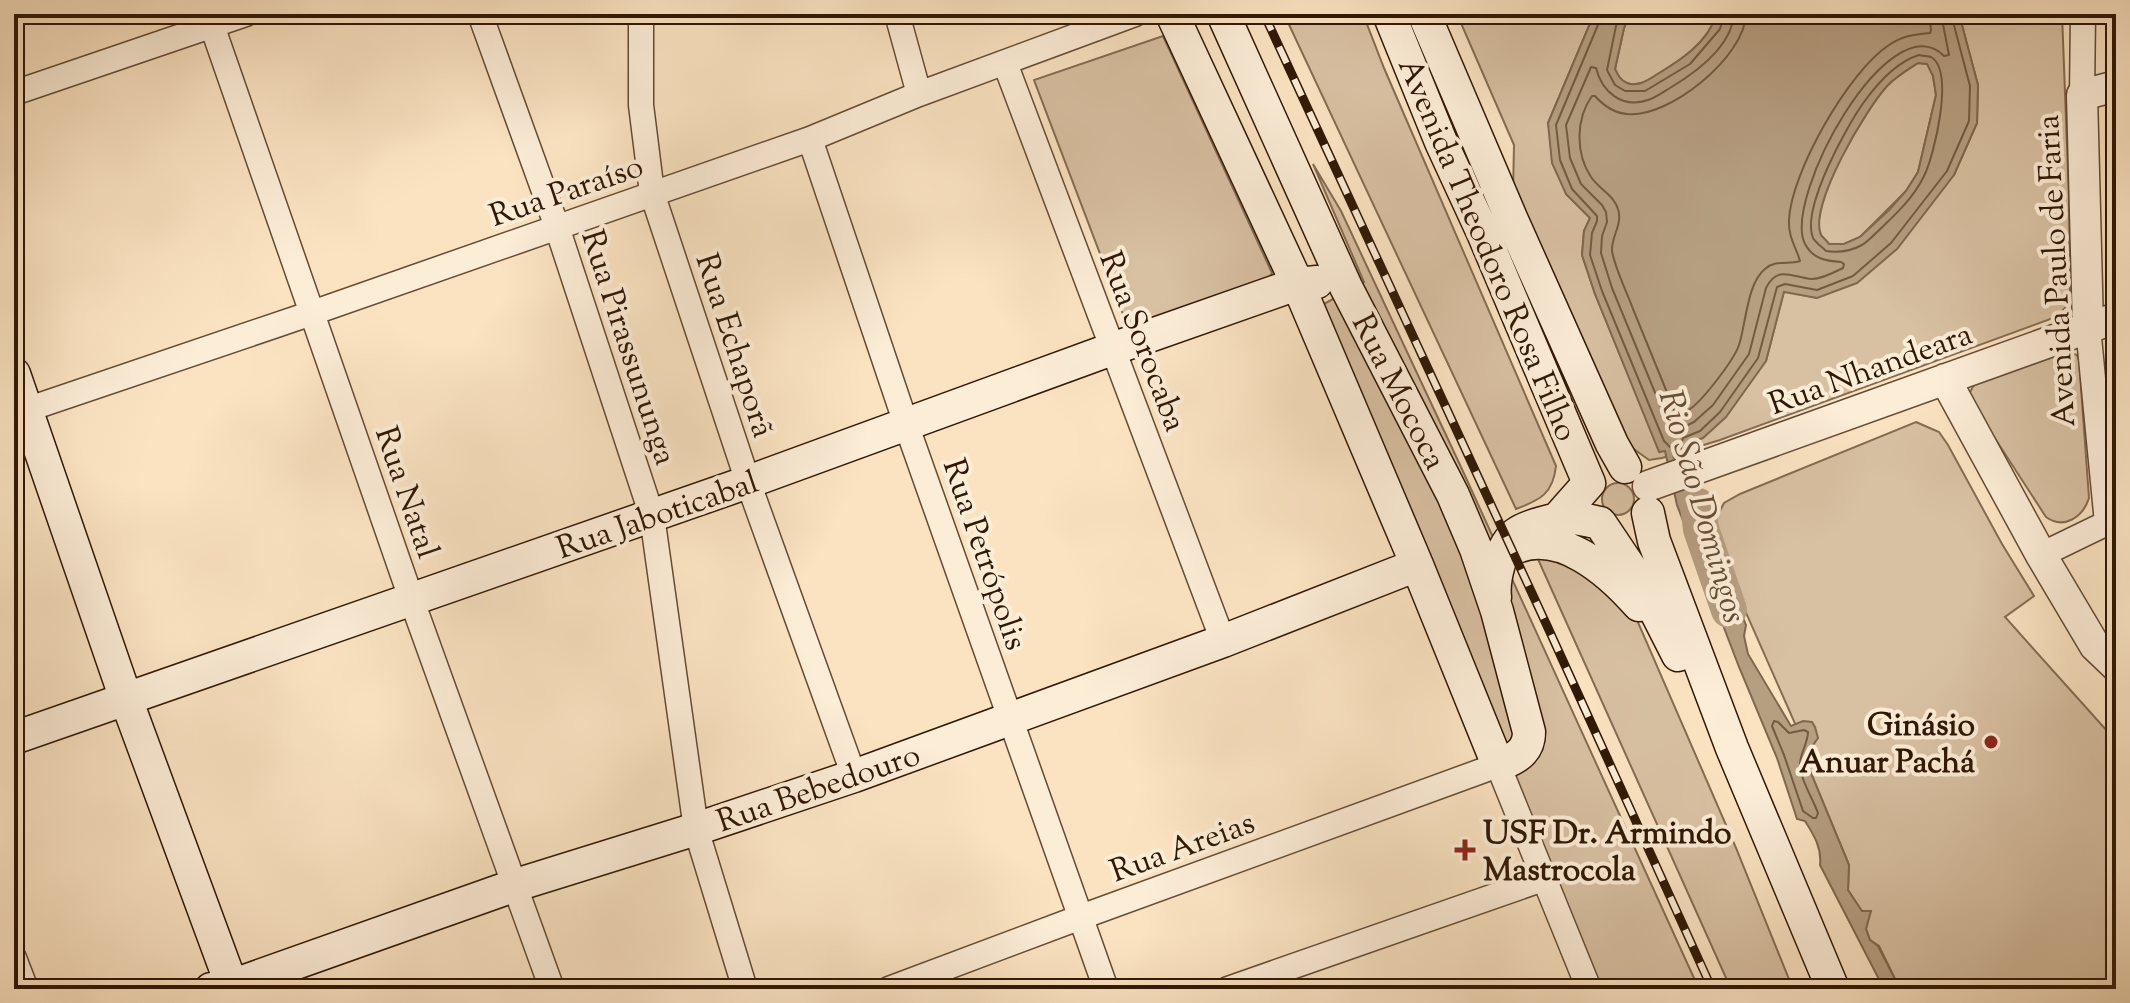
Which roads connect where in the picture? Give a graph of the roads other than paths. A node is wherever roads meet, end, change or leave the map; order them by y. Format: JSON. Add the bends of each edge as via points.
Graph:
{"nodes":[{"id":1,"x":246,"y":14,"type":"edge"},
{"id":2,"x":480,"y":14,"type":"edge"},
{"id":3,"x":641,"y":14,"type":"edge"},
{"id":4,"x":897,"y":14,"type":"edge"},
{"id":5,"x":1135,"y":14,"type":"edge"},
{"id":6,"x":1172,"y":14,"type":"edge"},
{"id":7,"x":1223,"y":14,"type":"edge"},
{"id":8,"x":1389,"y":14,"type":"edge"},
{"id":9,"x":2083,"y":14,"type":"edge"},
{"id":10,"x":210,"y":20,"type":"edge"},
{"id":11,"x":1429,"y":25,"type":"edge"},
{"id":12,"x":1405,"y":52,"type":"junction"},
{"id":13,"x":1005,"y":63,"type":"junction"},
{"id":14,"x":2116,"y":86,"type":"edge"},
{"id":15,"x":14,"y":93,"type":"edge"},
{"id":16,"x":919,"y":94,"type":"junction"},
{"id":17,"x":2082,"y":95,"type":"junction"},
{"id":18,"x":1473,"y":129,"type":"junction"},
{"id":19,"x":810,"y":139,"type":"junction"},
{"id":20,"x":1441,"y":142,"type":"junction"},
{"id":21,"x":652,"y":193,"type":"junction"},
{"id":22,"x":557,"y":227,"type":"junction"},
{"id":23,"x":1297,"y":284,"type":"junction"},
{"id":24,"x":1346,"y":287,"type":"junction"},
{"id":25,"x":312,"y":313,"type":"junction"},
{"id":26,"x":2102,"y":322,"type":"edge"},
{"id":27,"x":1112,"y":349,"type":"junction"},
{"id":28,"x":14,"y":374,"type":"edge"},
{"id":29,"x":1945,"y":379,"type":"junction"},
{"id":30,"x":20,"y":411,"type":"edge"},
{"id":31,"x":906,"y":424,"type":"junction"},
{"id":32,"x":748,"y":482,"type":"junction"},
{"id":33,"x":1589,"y":483,"type":"junction"},
{"id":34,"x":1647,"y":487,"type":"junction"},
{"id":35,"x":1453,"y":495,"type":"junction"},
{"id":36,"x":652,"y":516,"type":"junction"},
{"id":37,"x":1558,"y":518,"type":"junction"},
{"id":38,"x":2111,"y":522,"type":"edge"},
{"id":39,"x":1600,"y":523,"type":"junction"},
{"id":40,"x":1510,"y":544,"type":"junction"},
{"id":41,"x":2041,"y":555,"type":"junction"},
{"id":42,"x":1417,"y":565,"type":"junction"},
{"id":43,"x":412,"y":601,"type":"junction"},
{"id":44,"x":1497,"y":611,"type":"junction"},
{"id":45,"x":1223,"y":641,"type":"junction"},
{"id":46,"x":1680,"y":660,"type":"junction"},
{"id":47,"x":2116,"y":666,"type":"edge"},
{"id":48,"x":126,"y":699,"type":"junction"},
{"id":49,"x":1010,"y":720,"type":"junction"},
{"id":50,"x":14,"y":738,"type":"edge"},
{"id":51,"x":1732,"y":748,"type":"junction"},
{"id":52,"x":1498,"y":765,"type":"junction"},
{"id":53,"x":854,"y":776,"type":"junction"},
{"id":54,"x":696,"y":829,"type":"junction"},
{"id":55,"x":1543,"y":879,"type":"junction"},
{"id":56,"x":516,"y":885,"type":"junction"},
{"id":57,"x":1081,"y":917,"type":"junction"},
{"id":58,"x":14,"y":958,"type":"edge"},
{"id":59,"x":225,"y":988,"type":"edge"},
{"id":60,"x":26,"y":989,"type":"edge"},
{"id":61,"x":552,"y":989,"type":"edge"},
{"id":62,"x":745,"y":989,"type":"edge"},
{"id":63,"x":889,"y":989,"type":"edge"},
{"id":64,"x":1106,"y":989,"type":"edge"},
{"id":65,"x":1228,"y":989,"type":"edge"},
{"id":66,"x":1589,"y":989,"type":"edge"},
{"id":67,"x":1833,"y":989,"type":"edge"}],
"edges":[{"from":1,"to":10,"type":"street"},
{"from":2,"to":22,"type":"street","name":"Rua Pirassununga"},
{"from":3,"to":21,"type":"street","name":"Rua Echaporã","via":[[641,105]]},
{"from":4,"to":16,"type":"street"},
{"from":5,"to":13,"type":"street","name":"Rua Paraíso"},
{"from":6,"to":23,"type":"main road","name":"Rua Mococa"},
{"from":7,"to":24,"type":"main road","name":"Rua Mococa"},
{"from":8,"to":12,"type":"main road","name":"Avenida Theodoro Rosa Filho"},
{"from":9,"to":17,"type":"street","name":"Avenida Paulo de Faria"},
{"from":10,"to":15,"type":"street"},
{"from":10,"to":25,"type":"street","name":"Rua Natal"},
{"from":11,"to":12,"type":"main road"},
{"from":11,"to":18,"type":"main road","name":"Avenida Theodoro Rosa Filho"},
{"from":12,"to":20,"type":"main road","name":"Avenida Theodoro Rosa Filho"},
{"from":13,"to":16,"type":"street","name":"Rua Paraíso"},
{"from":13,"to":27,"type":"street","name":"Rua Sorocaba"},
{"from":14,"to":17,"type":"street"},
{"from":16,"to":19,"type":"street","name":"Rua Paraíso"},
{"from":17,"to":26,"type":"street","name":"Avenida Paulo de Faria"},
{"from":18,"to":20,"type":"main road"},
{"from":18,"to":34,"type":"main road","name":"Avenida Theodoro Rosa Filho","via":[[1612,444]]},
{"from":19,"to":21,"type":"street","name":"Rua Paraíso"},
{"from":19,"to":31,"type":"street","name":"Rua Petrópolis"},
{"from":20,"to":33,"type":"main road","name":"Avenida Theodoro Rosa Filho"},
{"from":21,"to":22,"type":"street","name":"Rua Paraíso"},
{"from":21,"to":32,"type":"street","name":"Rua Echaporã"},
{"from":22,"to":25,"type":"street","name":"Rua Paraíso"},
{"from":22,"to":36,"type":"street","name":"Rua Pirassununga"},
{"from":23,"to":24,"type":"main road"},
{"from":23,"to":27,"type":"main road","name":"Rua Jaboticabal"},
{"from":23,"to":42,"type":"main road","name":"Rua Mococa"},
{"from":24,"to":35,"type":"main road","name":"Rua Mococa"},
{"from":25,"to":30,"type":"street","name":"Rua Paraíso"},
{"from":25,"to":43,"type":"street","name":"Rua Natal"},
{"from":26,"to":29,"type":"street","name":"Rua Nhandeara"},
{"from":26,"to":38,"type":"street","name":"Avenida Paulo de Faria"},
{"from":27,"to":31,"type":"main road","name":"Rua Jaboticabal"},
{"from":27,"to":45,"type":"street","name":"Rua Sorocaba"},
{"from":28,"to":30,"type":"main road"},
{"from":29,"to":34,"type":"street","name":"Rua Nhandeara"},
{"from":29,"to":41,"type":"street"},
{"from":30,"to":48,"type":"main road"},
{"from":31,"to":32,"type":"main road","name":"Rua Jaboticabal"},
{"from":31,"to":49,"type":"street","name":"Rua Petrópolis"},
{"from":32,"to":36,"type":"main road","name":"Rua Jaboticabal"},
{"from":32,"to":53,"type":"street","name":"Rua Echaporã"},
{"from":33,"to":34,"type":"main road","via":[[1610,467]]},
{"from":33,"to":37,"type":"main road"},
{"from":33,"to":39,"type":"main road","via":[[1586,497]]},
{"from":34,"to":39,"type":"main road","via":[[1639,522],[1613,529]]},
{"from":34,"to":51,"type":"main road","name":"Avenida Theodoro Rosa Filho","via":[[1654,541]]},
{"from":35,"to":40,"type":"main road"},
{"from":35,"to":44,"type":"main road","name":"Rua Mococa"},
{"from":36,"to":43,"type":"main road","name":"Rua Jaboticabal"},
{"from":36,"to":54,"type":"street","name":"Rua Pirassununga"},
{"from":37,"to":39,"type":"main road"},
{"from":37,"to":40,"type":"main road"},
{"from":38,"to":41,"type":"street"},
{"from":39,"to":46,"type":"main road","name":"Avenida Theodoro Rosa Filho","via":[[1645,590]]},
{"from":40,"to":44,"type":"main road","via":[[1494,588]]},
{"from":40,"to":46,"type":"main road","via":[[1552,542],[1611,577],[1637,602]]},
{"from":41,"to":47,"type":"street","via":[[2095,646]]},
{"from":42,"to":45,"type":"main road","name":"Rua Bebedouro"},
{"from":42,"to":52,"type":"main road","name":"Rua Mococa"},
{"from":43,"to":48,"type":"main road","name":"Rua Jaboticabal"},
{"from":43,"to":56,"type":"street","name":"Rua Natal"},
{"from":44,"to":52,"type":"main road","name":"Rua Mococa","via":[[1529,732],[1523,752]]},
{"from":45,"to":49,"type":"main road","name":"Rua Bebedouro"},
{"from":46,"to":51,"type":"main road","name":"Avenida Theodoro Rosa Filho"},
{"from":48,"to":50,"type":"main road","name":"Rua Jaboticabal"},
{"from":48,"to":59,"type":"main road"},
{"from":49,"to":53,"type":"main road","name":"Rua Bebedouro"},
{"from":49,"to":57,"type":"street","name":"Rua Petrópolis"},
{"from":51,"to":67,"type":"main road","name":"Avenida Theodoro Rosa Filho"},
{"from":52,"to":55,"type":"street","name":"Rua Mococa"},
{"from":52,"to":57,"type":"street","name":"Rua Areias"},
{"from":53,"to":54,"type":"main road","name":"Rua Bebedouro"},
{"from":54,"to":56,"type":"main road","name":"Rua Bebedouro"},
{"from":54,"to":62,"type":"street","name":"Rua Pirassununga"},
{"from":55,"to":65,"type":"street"},
{"from":55,"to":66,"type":"street","name":"Rua Mococa"},
{"from":56,"to":59,"type":"main road","name":"Rua Bebedouro"},
{"from":56,"to":61,"type":"street","name":"Rua Natal"},
{"from":57,"to":63,"type":"street","name":"Rua Areias"},
{"from":57,"to":64,"type":"street","name":"Rua Petrópolis"},
{"from":58,"to":60,"type":"street"}]}
